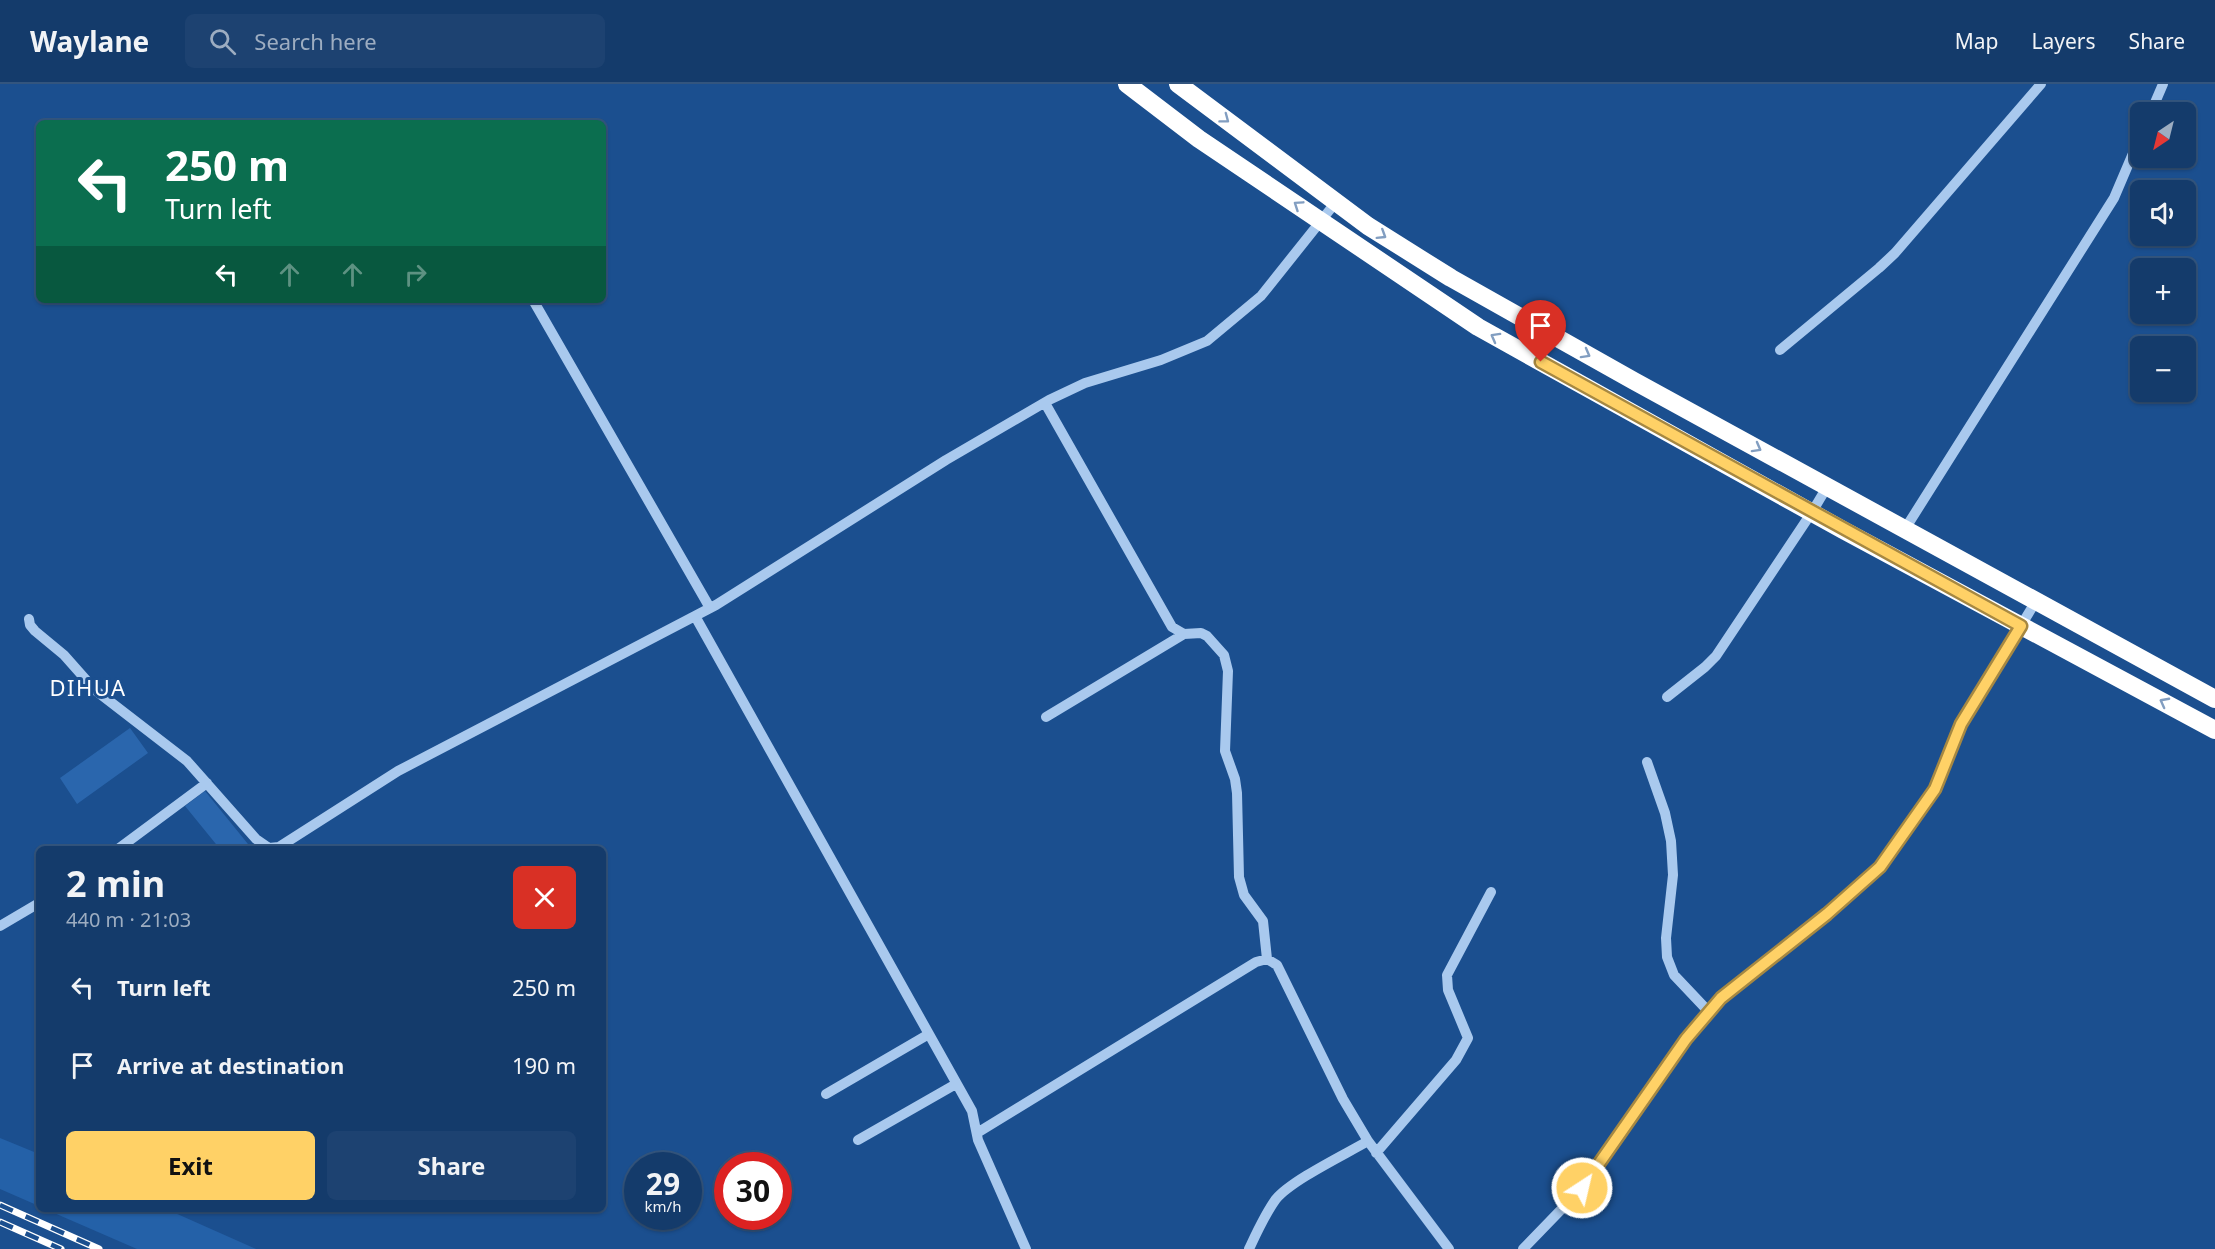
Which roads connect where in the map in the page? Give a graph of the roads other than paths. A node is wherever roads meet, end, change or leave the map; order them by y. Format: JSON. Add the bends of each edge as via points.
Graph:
{"nodes":[{"id":1,"x":1127,"y":84,"type":"edge"},
{"id":2,"x":1178,"y":84,"type":"edge"},
{"id":3,"x":2041,"y":84,"type":"edge"},
{"id":4,"x":2163,"y":84,"type":"edge"},
{"id":5,"x":2155,"y":102,"type":"edge"},
{"id":6,"x":2130,"y":160,"type":"edge"},
{"id":7,"x":1336,"y":202,"type":"junction"},
{"id":8,"x":1322,"y":222,"type":"junction"},
{"id":9,"x":535,"y":303,"type":"edge"},
{"id":10,"x":1780,"y":350,"type":"dead end"},
{"id":11,"x":1044,"y":403,"type":"junction"},
{"id":12,"x":1827,"y":487,"type":"junction"},
{"id":13,"x":1812,"y":512,"type":"junction"},
{"id":14,"x":1905,"y":529,"type":"junction"},
{"id":15,"x":2036,"y":601,"type":"junction"},
{"id":16,"x":711,"y":608,"type":"junction"},
{"id":17,"x":695,"y":616,"type":"junction"},
{"id":18,"x":29,"y":619,"type":"dead end"},
{"id":19,"x":2021,"y":626,"type":"junction"},
{"id":20,"x":1184,"y":634,"type":"junction"},
{"id":21,"x":1667,"y":697,"type":"dead end"},
{"id":22,"x":2215,"y":699,"type":"edge"},
{"id":23,"x":1046,"y":717,"type":"dead end"},
{"id":24,"x":2215,"y":730,"type":"edge"},
{"id":25,"x":1647,"y":762,"type":"dead end"},
{"id":26,"x":207,"y":783,"type":"junction"},
{"id":27,"x":122,"y":846,"type":"edge"},
{"id":28,"x":264,"y":846,"type":"edge"},
{"id":29,"x":281,"y":846,"type":"edge"},
{"id":30,"x":1491,"y":892,"type":"dead end"},
{"id":31,"x":36,"y":905,"type":"edge"},
{"id":32,"x":0,"y":926,"type":"edge"},
{"id":33,"x":1267,"y":959,"type":"junction"},
{"id":34,"x":1709,"y":1012,"type":"junction"},
{"id":35,"x":928,"y":1034,"type":"junction"},
{"id":36,"x":956,"y":1084,"type":"junction"},
{"id":37,"x":826,"y":1094,"type":"dead end"},
{"id":38,"x":977,"y":1133,"type":"junction"},
{"id":39,"x":858,"y":1140,"type":"dead end"},
{"id":40,"x":1368,"y":1141,"type":"junction"},
{"id":41,"x":1376,"y":1153,"type":"junction"},
{"id":42,"x":1026,"y":1249,"type":"edge"},
{"id":43,"x":1249,"y":1249,"type":"edge"},
{"id":44,"x":1449,"y":1249,"type":"edge"},
{"id":45,"x":1523,"y":1249,"type":"edge"}],
"edges":[{"from":8,"to":1,"type":"highway","one_way":true,"via":[[1199,139]]},
{"from":2,"to":7,"type":"highway","one_way":true},
{"from":3,"to":10,"type":"street","via":[[1895,253]]},
{"from":4,"to":5,"type":"street"},
{"from":6,"to":14,"type":"street","via":[[2114,198]]},
{"from":7,"to":8,"type":"street"},
{"from":7,"to":12,"type":"highway","one_way":true,"via":[[1451,278]]},
{"from":8,"to":11,"type":"street","via":[[1261,296],[1208,341],[1085,383]]},
{"from":13,"to":8,"type":"highway","one_way":true,"via":[[1478,327]]},
{"from":9,"to":16,"type":"street"},
{"from":11,"to":16,"type":"street"},
{"from":11,"to":20,"type":"street","via":[[1172,627]]},
{"from":12,"to":13,"type":"street"},
{"from":12,"to":14,"type":"highway"},
{"from":13,"to":19,"type":"highway"},
{"from":13,"to":21,"type":"street","via":[[1716,656]]},
{"from":14,"to":15,"type":"highway"},
{"from":15,"to":19,"type":"street"},
{"from":15,"to":22,"type":"highway"},
{"from":16,"to":17,"type":"street"},
{"from":17,"to":29,"type":"street","via":[[398,771]]},
{"from":17,"to":35,"type":"street"},
{"from":18,"to":26,"type":"street","via":[[35,631],[64,655],[95,690],[186,761]]},
{"from":24,"to":19,"type":"highway","one_way":true},
{"from":19,"to":34,"type":"street","via":[[1961,724],[1935,789],[1880,867]]},
{"from":20,"to":23,"type":"street"},
{"from":20,"to":33,"type":"street","via":[[1207,636],[1224,655],[1228,671],[1225,751],[1237,793],[1240,887],[1263,921]]},
{"from":25,"to":34,"type":"street","via":[[1671,841],[1673,875],[1667,957],[1674,975]]},
{"from":26,"to":27,"type":"street"},
{"from":26,"to":28,"type":"street"},
{"from":30,"to":41,"type":"street","via":[[1447,975],[1448,990],[1468,1038],[1456,1060]]},
{"from":31,"to":32,"type":"street"},
{"from":33,"to":38,"type":"street","via":[[1256,962]]},
{"from":33,"to":40,"type":"street","via":[[1277,965]]},
{"from":34,"to":45,"type":"street","via":[[1582,1188]]},
{"from":35,"to":36,"type":"street"},
{"from":35,"to":37,"type":"street"},
{"from":36,"to":38,"type":"street","via":[[972,1111]]},
{"from":36,"to":39,"type":"street"},
{"from":38,"to":42,"type":"street"},
{"from":40,"to":41,"type":"street"},
{"from":40,"to":43,"type":"street","via":[[1290,1187],[1268,1212]]},
{"from":41,"to":44,"type":"street"}]}
